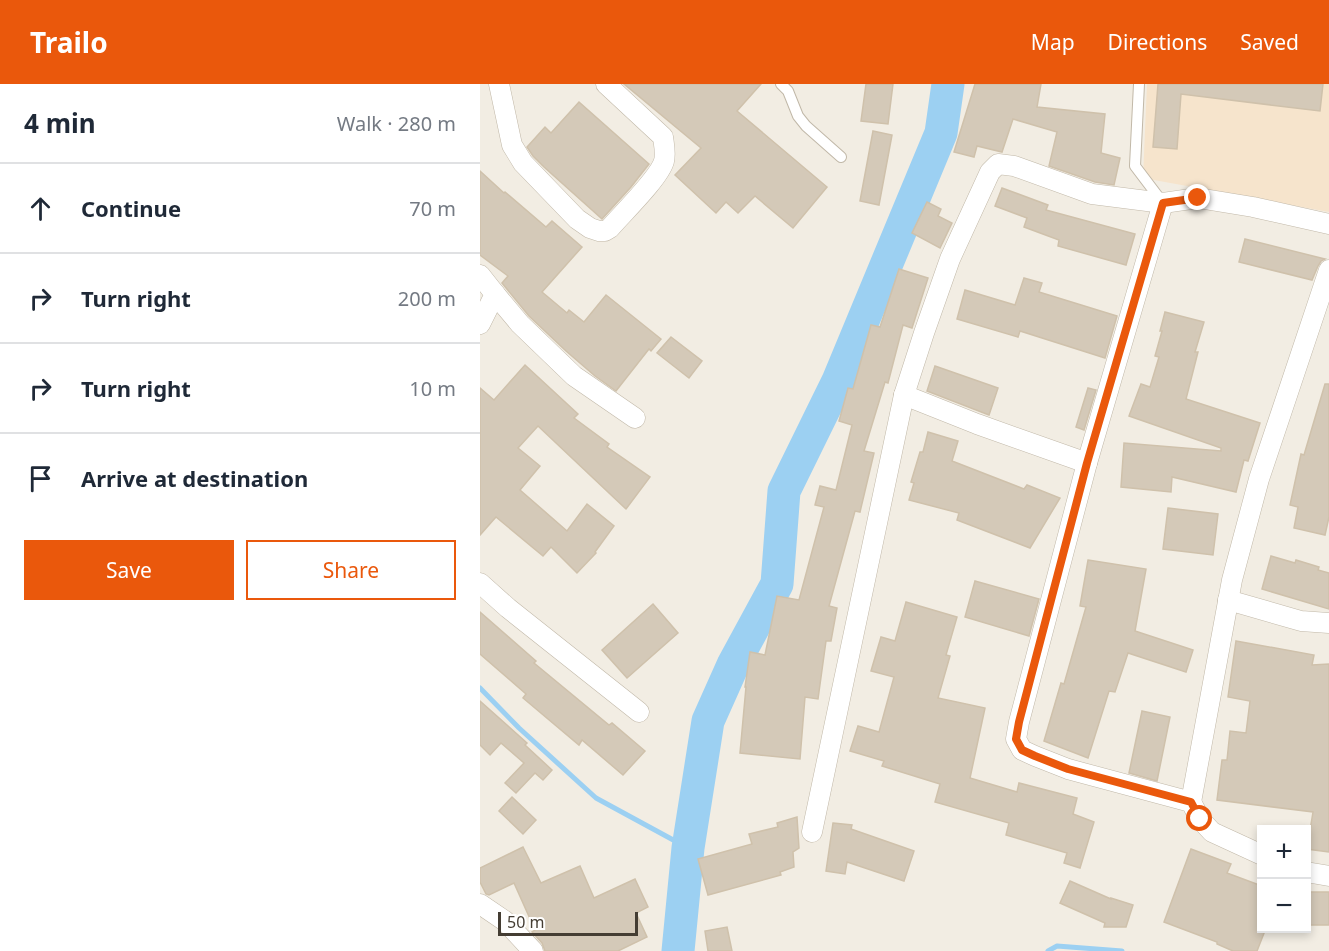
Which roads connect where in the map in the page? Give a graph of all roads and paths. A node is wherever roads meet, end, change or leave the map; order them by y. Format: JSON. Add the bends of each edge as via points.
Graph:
{"nodes":[{"id":1,"x":499,"y":84,"type":"edge"},
{"id":2,"x":606,"y":84,"type":"edge"},
{"id":3,"x":781,"y":84,"type":"edge"},
{"id":4,"x":1139,"y":84,"type":"edge"},
{"id":5,"x":841,"y":157,"type":"dead end"},
{"id":6,"x":1163,"y":203,"type":"junction"},
{"id":7,"x":1329,"y":224,"type":"edge"},
{"id":8,"x":1329,"y":270,"type":"edge"},
{"id":9,"x":480,"y":275,"type":"edge"},
{"id":10,"x":495,"y":294,"type":"junction"},
{"id":11,"x":480,"y":324,"type":"edge"},
{"id":12,"x":904,"y":395,"type":"junction"},
{"id":13,"x":635,"y":418,"type":"dead end"},
{"id":14,"x":1087,"y":463,"type":"junction"},
{"id":15,"x":480,"y":583,"type":"edge"},
{"id":16,"x":1228,"y":600,"type":"junction"},
{"id":17,"x":1329,"y":623,"type":"edge"},
{"id":18,"x":639,"y":712,"type":"dead end"},
{"id":19,"x":1191,"y":802,"type":"junction"},
{"id":20,"x":812,"y":832,"type":"dead end"},
{"id":21,"x":1257,"y":853,"type":"edge"},
{"id":22,"x":1311,"y":873,"type":"edge"},
{"id":23,"x":1329,"y":876,"type":"edge"},
{"id":24,"x":480,"y":904,"type":"edge"},
{"id":25,"x":533,"y":951,"type":"edge"}],
"edges":[{"from":1,"to":2,"type":"street","via":[[512,145],[523,163],[577,219],[599,231],[610,228],[658,174],[665,148],[663,137]]},
{"from":3,"to":5,"type":"lane","via":[[806,126]]},
{"from":4,"to":6,"type":"lane","via":[[1135,166]]},
{"from":6,"to":7,"type":"street","via":[[1198,198]]},
{"from":6,"to":12,"type":"street","via":[[1092,194],[998,164],[984,183],[950,259]]},
{"from":6,"to":14,"type":"street"},
{"from":8,"to":16,"type":"street","via":[[1259,479]]},
{"from":9,"to":10,"type":"street"},
{"from":10,"to":11,"type":"street"},
{"from":10,"to":13,"type":"street","via":[[574,376]]},
{"from":12,"to":14,"type":"street"},
{"from":12,"to":20,"type":"street"},
{"from":14,"to":19,"type":"street","via":[[1016,739],[1022,750],[1068,769]]},
{"from":15,"to":18,"type":"street"},
{"from":16,"to":17,"type":"street","via":[[1301,621]]},
{"from":16,"to":19,"type":"street"},
{"from":19,"to":21,"type":"street","via":[[1212,832]]},
{"from":22,"to":23,"type":"street"},
{"from":24,"to":25,"type":"street","via":[[505,921]]}]}
